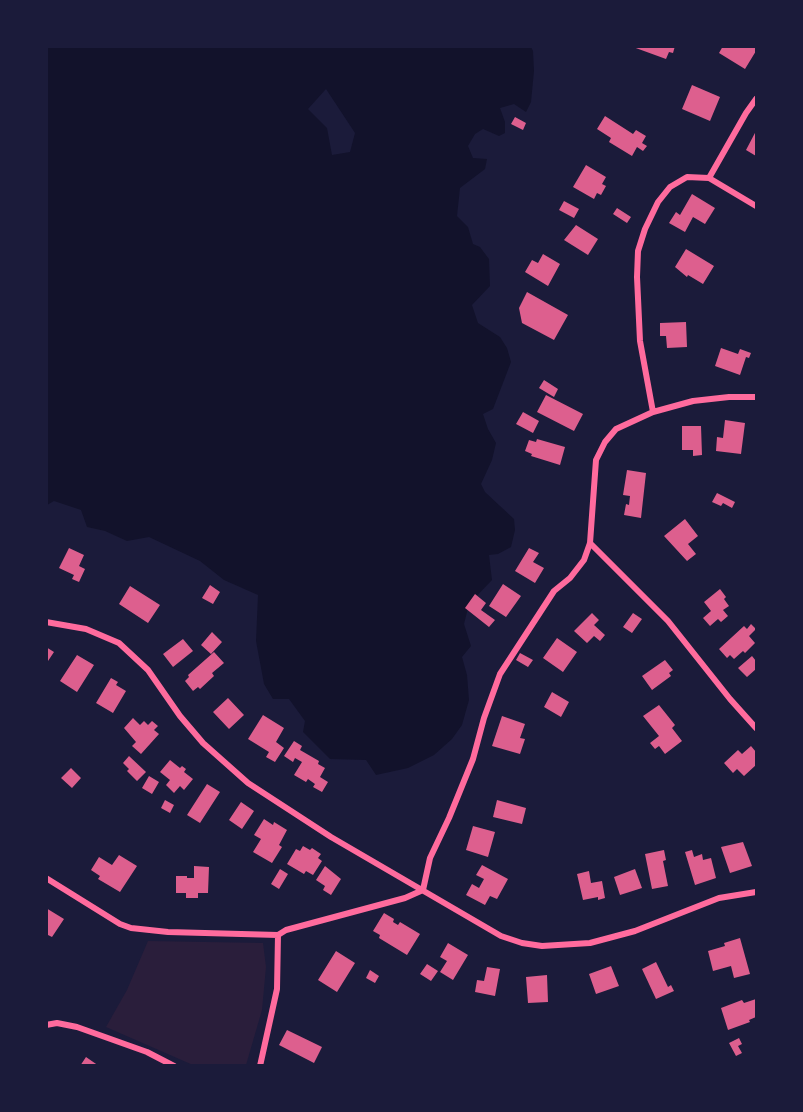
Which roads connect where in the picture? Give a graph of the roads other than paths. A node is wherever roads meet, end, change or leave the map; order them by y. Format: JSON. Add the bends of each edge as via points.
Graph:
{"nodes":[{"id":1,"x":756,"y":99,"type":"edge"},
{"id":2,"x":709,"y":178,"type":"junction"},
{"id":3,"x":756,"y":206,"type":"edge"},
{"id":4,"x":756,"y":398,"type":"edge"},
{"id":5,"x":652,"y":412,"type":"junction"},
{"id":6,"x":590,"y":543,"type":"junction"},
{"id":7,"x":46,"y":621,"type":"edge"},
{"id":8,"x":756,"y":728,"type":"edge"},
{"id":9,"x":46,"y":878,"type":"edge"},
{"id":10,"x":423,"y":890,"type":"junction"},
{"id":11,"x":756,"y":892,"type":"edge"},
{"id":12,"x":278,"y":934,"type":"junction"},
{"id":13,"x":46,"y":1025,"type":"edge"},
{"id":14,"x":174,"y":1065,"type":"edge"},
{"id":15,"x":260,"y":1065,"type":"edge"}],
"edges":[{"from":1,"to":2,"type":"street"},
{"from":2,"to":3,"type":"street"},
{"from":2,"to":5,"type":"street","via":[[687,177],[670,186],[658,202],[638,251],[640,341]]},
{"from":4,"to":5,"type":"street","via":[[729,396]]},
{"from":5,"to":6,"type":"street","via":[[616,429],[596,460]]},
{"from":6,"to":8,"type":"street","via":[[668,621]]},
{"from":6,"to":10,"type":"street","via":[[584,560],[554,591],[500,675],[473,759],[430,858]]},
{"from":7,"to":10,"type":"street","via":[[109,637],[128,650],[148,670],[203,743],[248,783]]},
{"from":9,"to":12,"type":"street","via":[[131,928]]},
{"from":10,"to":11,"type":"street","via":[[501,936],[542,946],[590,943],[719,898]]},
{"from":10,"to":12,"type":"street"},
{"from":12,"to":15,"type":"street","via":[[277,989]]},
{"from":13,"to":14,"type":"street","via":[[77,1027]]}]}
